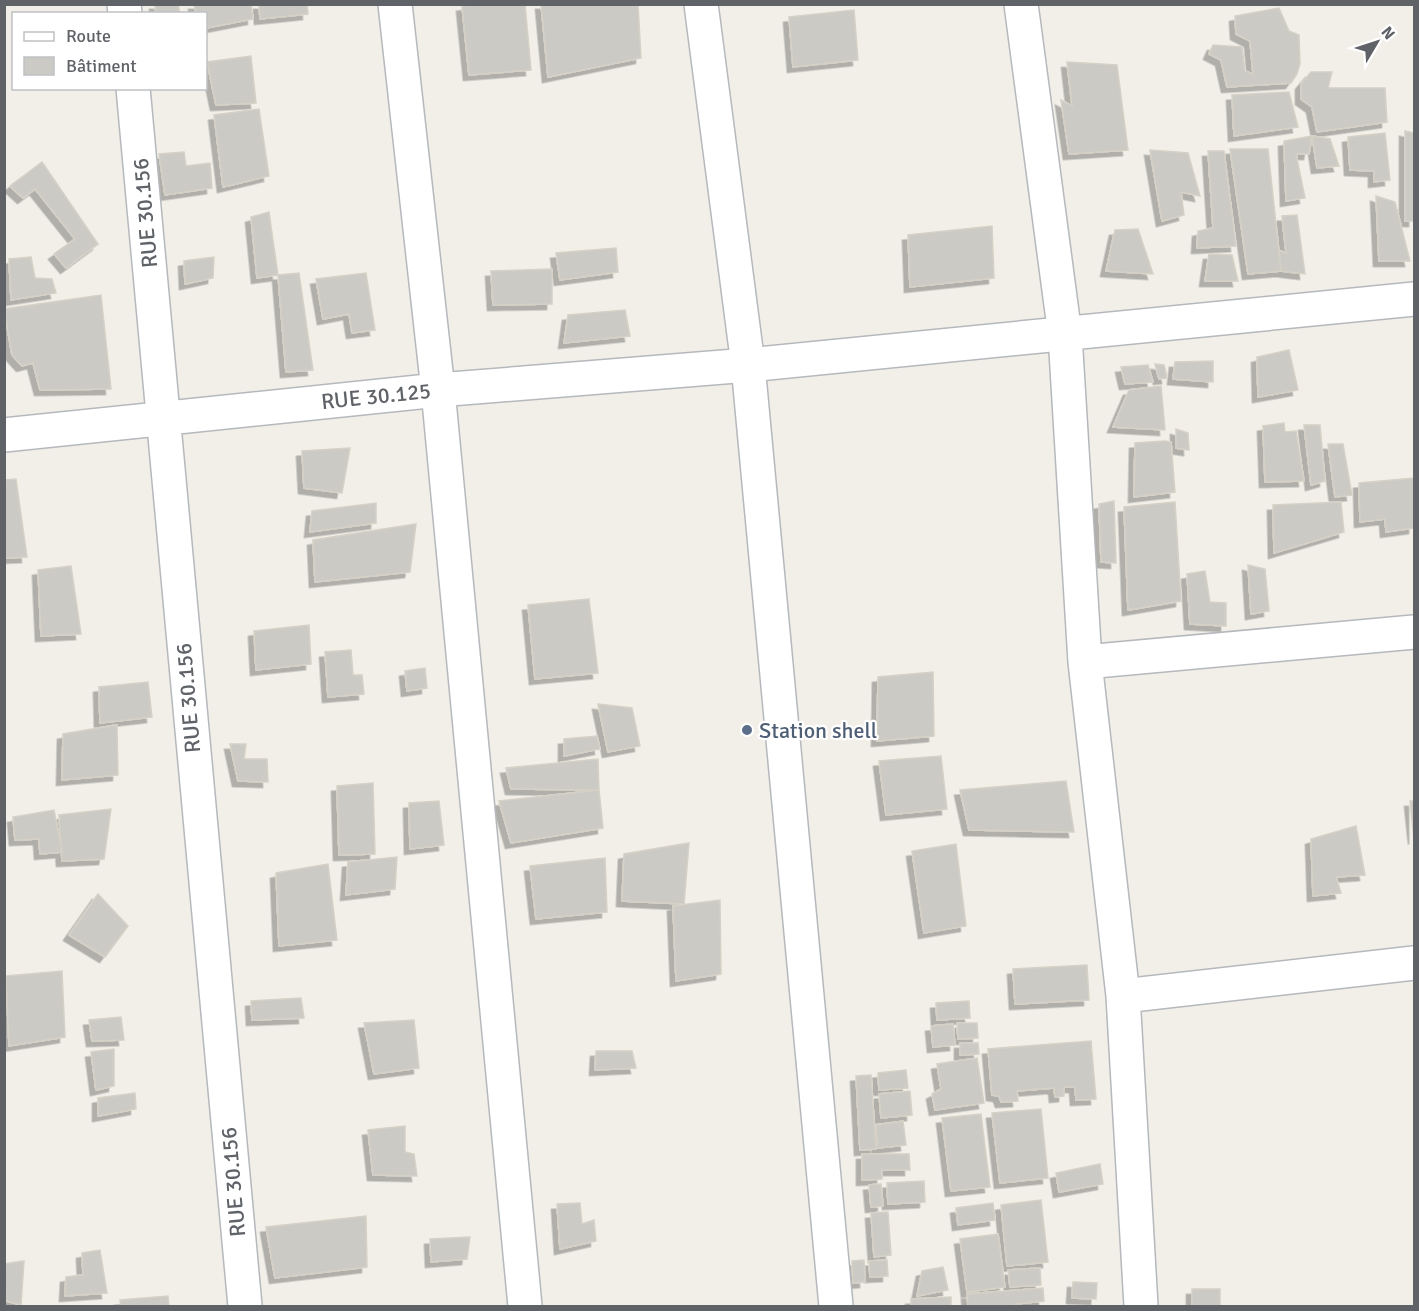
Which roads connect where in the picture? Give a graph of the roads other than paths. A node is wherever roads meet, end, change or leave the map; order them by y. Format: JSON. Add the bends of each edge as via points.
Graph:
{"nodes":[{"id":1,"x":395,"y":4,"type":"edge"},
{"id":2,"x":701,"y":4,"type":"edge"},
{"id":3,"x":1021,"y":4,"type":"edge"},
{"id":4,"x":134,"y":90,"type":"edge"},
{"id":5,"x":1414,"y":299,"type":"edge"},
{"id":6,"x":1065,"y":335,"type":"junction"},
{"id":7,"x":748,"y":365,"type":"junction"},
{"id":8,"x":438,"y":390,"type":"junction"},
{"id":9,"x":163,"y":418,"type":"junction"},
{"id":10,"x":4,"y":435,"type":"edge"},
{"id":11,"x":1414,"y":632,"type":"edge"},
{"id":12,"x":1085,"y":662,"type":"junction"},
{"id":13,"x":1414,"y":963,"type":"edge"},
{"id":14,"x":1124,"y":996,"type":"junction"},
{"id":15,"x":245,"y":1306,"type":"edge"},
{"id":16,"x":525,"y":1306,"type":"edge"},
{"id":17,"x":836,"y":1306,"type":"edge"},
{"id":18,"x":1141,"y":1306,"type":"edge"}],
"edges":[{"from":1,"to":8,"type":"street"},
{"from":2,"to":7,"type":"street"},
{"from":3,"to":6,"type":"street"},
{"from":4,"to":9,"type":"street","name":"RUE 30.156"},
{"from":5,"to":6,"type":"street","name":"RUE 30.125"},
{"from":6,"to":7,"type":"street","name":"RUE 30.125"},
{"from":6,"to":12,"type":"street"},
{"from":7,"to":8,"type":"street","name":"RUE 30.125"},
{"from":7,"to":17,"type":"street"},
{"from":8,"to":9,"type":"street","name":"RUE 30.125"},
{"from":8,"to":16,"type":"street"},
{"from":9,"to":10,"type":"street","name":"RUE 30.125"},
{"from":9,"to":15,"type":"street","name":"RUE 30.156"},
{"from":11,"to":12,"type":"street"},
{"from":12,"to":14,"type":"street"},
{"from":13,"to":14,"type":"street"},
{"from":14,"to":18,"type":"street"}]}
